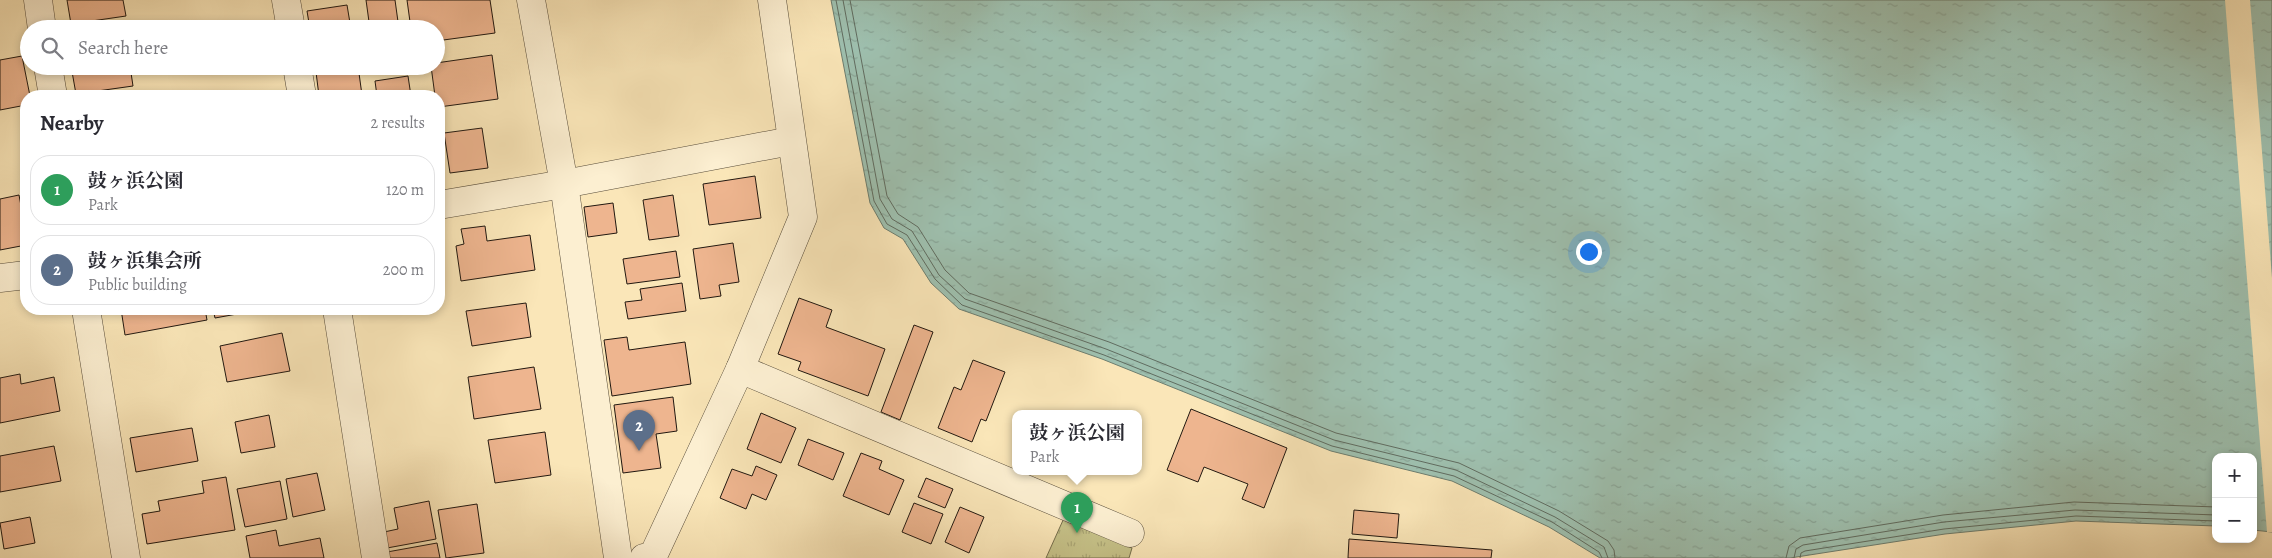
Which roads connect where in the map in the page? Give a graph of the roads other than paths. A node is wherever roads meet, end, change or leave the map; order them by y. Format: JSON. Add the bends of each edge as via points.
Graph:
{"nodes":[{"id":1,"x":38,"y":0,"type":"edge"},
{"id":2,"x":286,"y":0,"type":"edge"},
{"id":3,"x":532,"y":0,"type":"edge"},
{"id":4,"x":772,"y":0,"type":"edge"},
{"id":5,"x":41,"y":20,"type":"edge"},
{"id":6,"x":289,"y":20,"type":"edge"},
{"id":7,"x":50,"y":75,"type":"edge"},
{"id":8,"x":298,"y":75,"type":"edge"},
{"id":9,"x":52,"y":90,"type":"edge"},
{"id":10,"x":301,"y":90,"type":"edge"},
{"id":11,"x":791,"y":141,"type":"junction"},
{"id":12,"x":564,"y":184,"type":"junction"},
{"id":13,"x":445,"y":204,"type":"edge"},
{"id":14,"x":20,"y":276,"type":"edge"},
{"id":15,"x":0,"y":278,"type":"edge"},
{"id":16,"x":87,"y":315,"type":"edge"},
{"id":17,"x":338,"y":315,"type":"edge"},
{"id":18,"x":740,"y":369,"type":"junction"},
{"id":19,"x":1130,"y":532,"type":"dead end"},
{"id":20,"x":126,"y":558,"type":"edge"},
{"id":21,"x":376,"y":558,"type":"edge"},
{"id":22,"x":618,"y":558,"type":"edge"},
{"id":23,"x":644,"y":558,"type":"edge"}],
"edges":[{"from":1,"to":5,"type":"street"},
{"from":2,"to":6,"type":"street"},
{"from":3,"to":12,"type":"street"},
{"from":4,"to":11,"type":"street"},
{"from":7,"to":9,"type":"street"},
{"from":8,"to":10,"type":"street"},
{"from":11,"to":12,"type":"street"},
{"from":11,"to":18,"type":"street","via":[[804,217]]},
{"from":12,"to":13,"type":"street"},
{"from":12,"to":22,"type":"street"},
{"from":14,"to":15,"type":"street"},
{"from":16,"to":20,"type":"street"},
{"from":17,"to":21,"type":"street"},
{"from":18,"to":19,"type":"street"},
{"from":18,"to":23,"type":"street","via":[[653,556]]}]}
